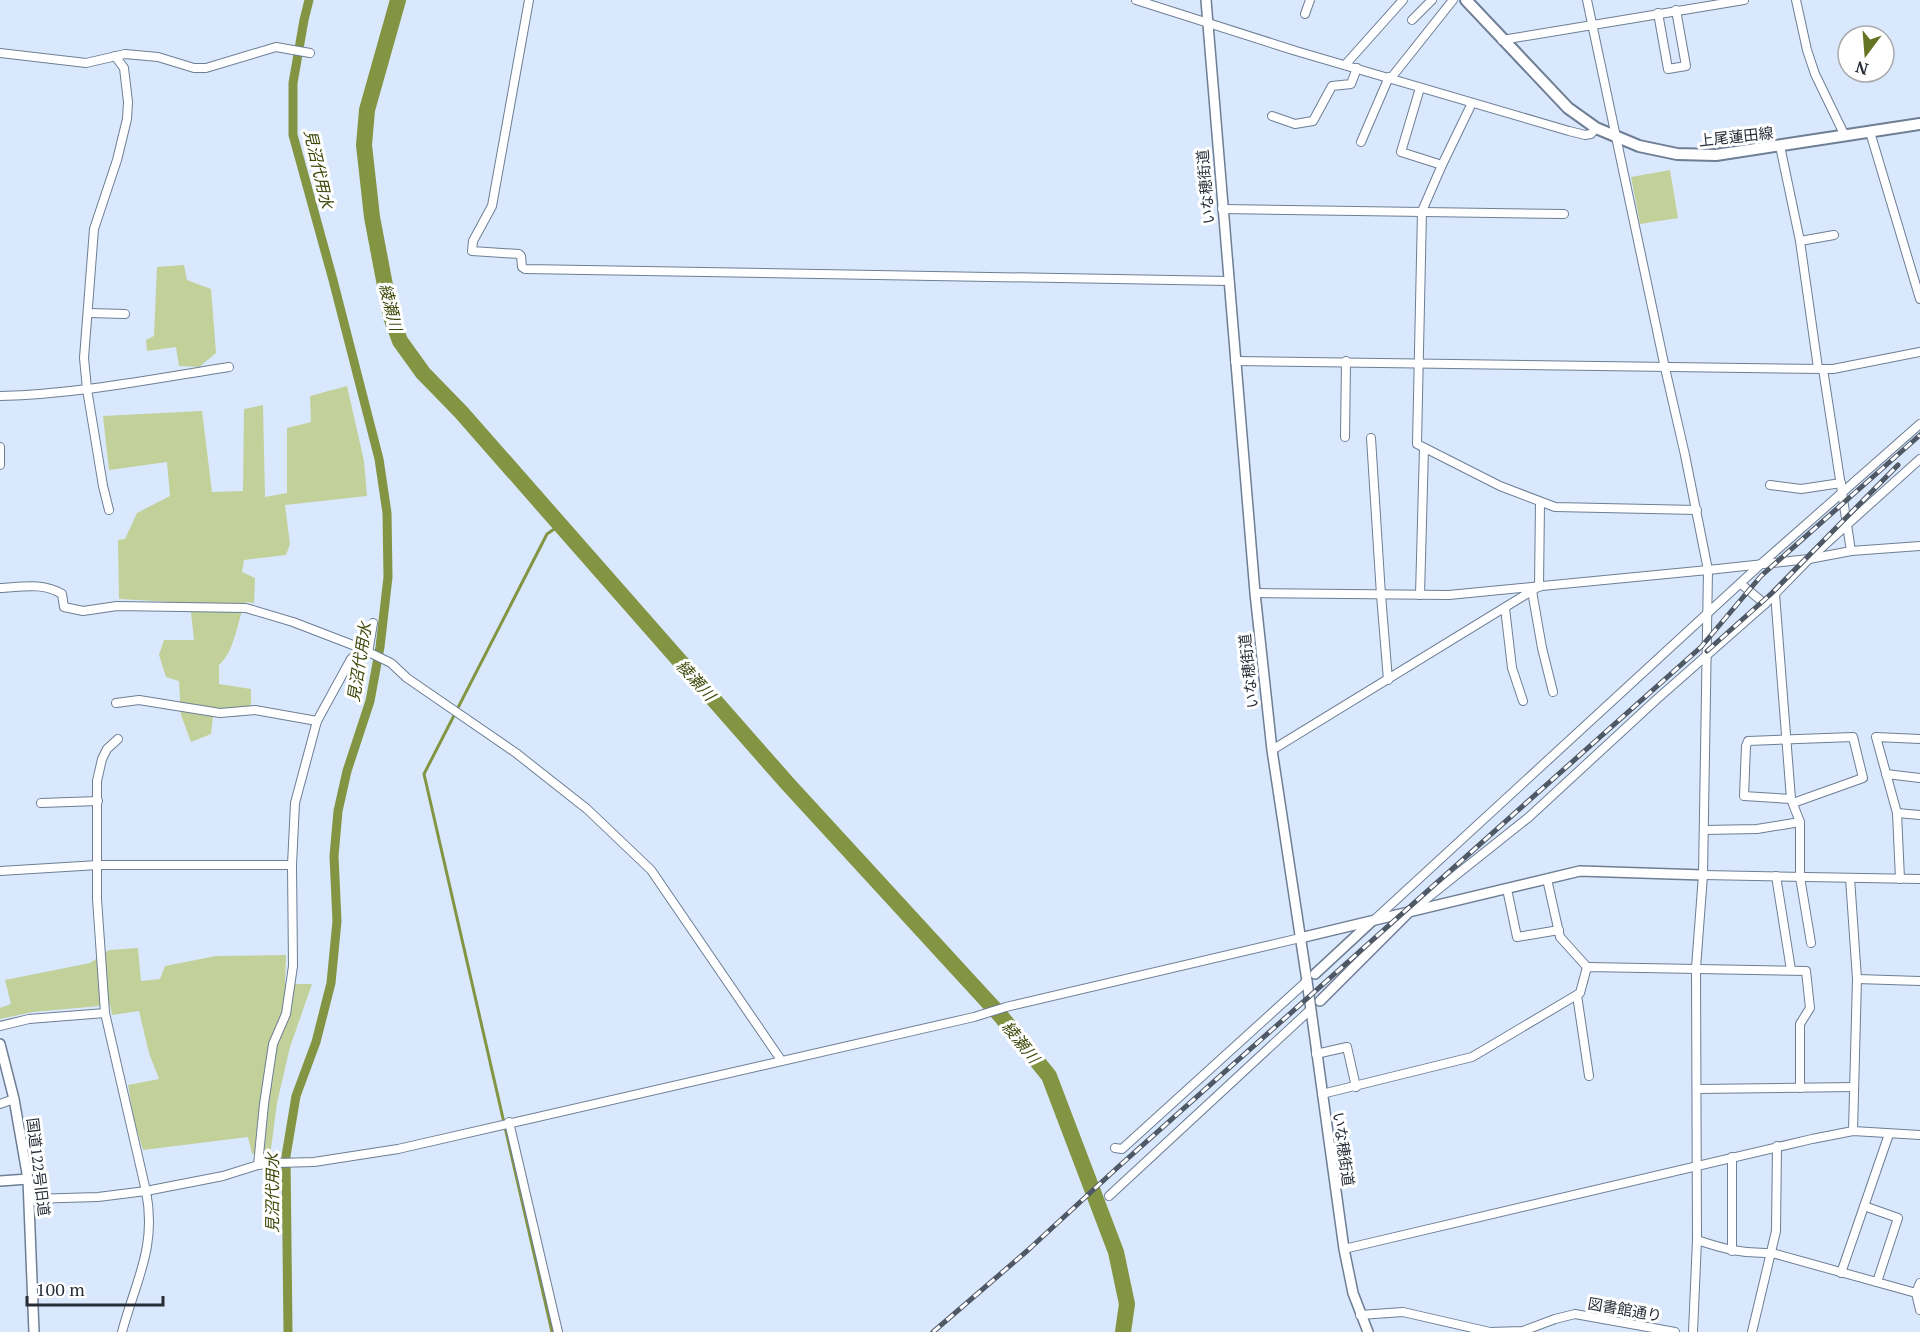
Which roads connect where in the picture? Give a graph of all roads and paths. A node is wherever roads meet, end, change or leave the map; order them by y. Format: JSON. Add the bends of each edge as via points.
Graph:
{"nodes":[{"id":1,"x":530,"y":0,"type":"edge"},
{"id":2,"x":1136,"y":0,"type":"edge"},
{"id":3,"x":1206,"y":0,"type":"edge"},
{"id":4,"x":1310,"y":0,"type":"edge"},
{"id":5,"x":1403,"y":0,"type":"edge"},
{"id":6,"x":1432,"y":0,"type":"edge"},
{"id":7,"x":1453,"y":0,"type":"edge"},
{"id":8,"x":1466,"y":0,"type":"edge"},
{"id":9,"x":1587,"y":0,"type":"edge"},
{"id":10,"x":1744,"y":0,"type":"edge"},
{"id":11,"x":1797,"y":0,"type":"edge"},
{"id":12,"x":1676,"y":10,"type":"junction"},
{"id":13,"x":1658,"y":13,"type":"junction"},
{"id":14,"x":1305,"y":14,"type":"dead end"},
{"id":15,"x":1412,"y":20,"type":"dead end"},
{"id":16,"x":1207,"y":22,"type":"junction"},
{"id":17,"x":1592,"y":24,"type":"junction"},
{"id":18,"x":1502,"y":40,"type":"junction"},
{"id":19,"x":307,"y":52,"type":"dead end"},
{"id":20,"x":0,"y":53,"type":"edge"},
{"id":21,"x":115,"y":56,"type":"junction"},
{"id":22,"x":1345,"y":65,"type":"junction"},
{"id":23,"x":1357,"y":68,"type":"junction"},
{"id":24,"x":1390,"y":78,"type":"junction"},
{"id":25,"x":1420,"y":88,"type":"junction"},
{"id":26,"x":1472,"y":103,"type":"junction"},
{"id":27,"x":1272,"y":116,"type":"dead end"},
{"id":28,"x":1920,"y":124,"type":"edge"},
{"id":29,"x":1596,"y":128,"type":"junction"},
{"id":30,"x":1870,"y":132,"type":"junction"},
{"id":31,"x":1845,"y":136,"type":"junction"},
{"id":32,"x":1617,"y":138,"type":"junction"},
{"id":33,"x":1361,"y":142,"type":"dead end"},
{"id":34,"x":1780,"y":146,"type":"junction"},
{"id":35,"x":1442,"y":165,"type":"junction"},
{"id":36,"x":1222,"y":209,"type":"junction"},
{"id":37,"x":1422,"y":211,"type":"junction"},
{"id":38,"x":1564,"y":214,"type":"dead end"},
{"id":39,"x":1834,"y":235,"type":"dead end"},
{"id":40,"x":1800,"y":241,"type":"junction"},
{"id":41,"x":1229,"y":281,"type":"junction"},
{"id":42,"x":1920,"y":299,"type":"edge"},
{"id":43,"x":89,"y":313,"type":"junction"},
{"id":44,"x":125,"y":314,"type":"dead end"},
{"id":45,"x":1920,"y":352,"type":"edge"},
{"id":46,"x":1235,"y":361,"type":"junction"},
{"id":47,"x":1346,"y":361,"type":"junction"},
{"id":48,"x":1419,"y":363,"type":"junction"},
{"id":49,"x":229,"y":367,"type":"dead end"},
{"id":50,"x":1665,"y":368,"type":"junction"},
{"id":51,"x":1820,"y":368,"type":"junction"},
{"id":52,"x":87,"y":389,"type":"junction"},
{"id":53,"x":0,"y":396,"type":"edge"},
{"id":54,"x":1920,"y":424,"type":"edge"},
{"id":55,"x":1345,"y":437,"type":"dead end"},
{"id":56,"x":1371,"y":438,"type":"dead end"},
{"id":57,"x":0,"y":447,"type":"edge"},
{"id":58,"x":1424,"y":448,"type":"junction"},
{"id":59,"x":1920,"y":459,"type":"edge"},
{"id":60,"x":0,"y":465,"type":"edge"},
{"id":61,"x":1770,"y":485,"type":"dead end"},
{"id":62,"x":1842,"y":487,"type":"junction"},
{"id":63,"x":1540,"y":502,"type":"junction"},
{"id":64,"x":109,"y":510,"type":"dead end"},
{"id":65,"x":1697,"y":510,"type":"junction"},
{"id":66,"x":1847,"y":525,"type":"junction"},
{"id":67,"x":1920,"y":546,"type":"edge"},
{"id":68,"x":1851,"y":551,"type":"junction"},
{"id":69,"x":1809,"y":559,"type":"junction"},
{"id":70,"x":1761,"y":564,"type":"junction"},
{"id":71,"x":1708,"y":570,"type":"junction"},
{"id":72,"x":1741,"y":584,"type":"junction"},
{"id":73,"x":0,"y":588,"type":"edge"},
{"id":74,"x":1536,"y":589,"type":"junction"},
{"id":75,"x":1255,"y":593,"type":"junction"},
{"id":76,"x":1776,"y":594,"type":"junction"},
{"id":77,"x":1381,"y":595,"type":"junction"},
{"id":78,"x":1420,"y":595,"type":"junction"},
{"id":79,"x":1765,"y":604,"type":"junction"},
{"id":80,"x":1505,"y":608,"type":"junction"},
{"id":81,"x":1708,"y":613,"type":"junction"},
{"id":82,"x":373,"y":623,"type":"dead end"},
{"id":83,"x":370,"y":654,"type":"junction"},
{"id":84,"x":1707,"y":658,"type":"junction"},
{"id":85,"x":1388,"y":680,"type":"junction"},
{"id":86,"x":1553,"y":692,"type":"dead end"},
{"id":87,"x":1523,"y":701,"type":"dead end"},
{"id":88,"x":116,"y":703,"type":"dead end"},
{"id":89,"x":317,"y":721,"type":"junction"},
{"id":90,"x":1787,"y":738,"type":"junction"},
{"id":91,"x":118,"y":739,"type":"dead end"},
{"id":92,"x":1920,"y":739,"type":"edge"},
{"id":93,"x":1272,"y":750,"type":"junction"},
{"id":94,"x":1886,"y":774,"type":"junction"},
{"id":95,"x":1920,"y":778,"type":"edge"},
{"id":96,"x":98,"y":801,"type":"junction"},
{"id":97,"x":1792,"y":801,"type":"junction"},
{"id":98,"x":41,"y":803,"type":"dead end"},
{"id":99,"x":1897,"y":813,"type":"junction"},
{"id":100,"x":1920,"y":815,"type":"edge"},
{"id":101,"x":1800,"y":822,"type":"junction"},
{"id":102,"x":1704,"y":830,"type":"junction"},
{"id":103,"x":98,"y":865,"type":"junction"},
{"id":104,"x":292,"y":865,"type":"junction"},
{"id":105,"x":0,"y":871,"type":"edge"},
{"id":106,"x":1703,"y":875,"type":"junction"},
{"id":107,"x":1776,"y":876,"type":"junction"},
{"id":108,"x":1800,"y":877,"type":"junction"},
{"id":109,"x":1850,"y":878,"type":"junction"},
{"id":110,"x":1547,"y":879,"type":"junction"},
{"id":111,"x":1900,"y":879,"type":"junction"},
{"id":112,"x":1920,"y":879,"type":"edge"},
{"id":113,"x":1507,"y":889,"type":"junction"},
{"id":114,"x":1409,"y":912,"type":"junction"},
{"id":115,"x":1373,"y":921,"type":"junction"},
{"id":116,"x":1559,"y":930,"type":"junction"},
{"id":117,"x":1300,"y":938,"type":"junction"},
{"id":118,"x":1811,"y":943,"type":"dead end"},
{"id":119,"x":1587,"y":967,"type":"junction"},
{"id":120,"x":1696,"y":968,"type":"junction"},
{"id":121,"x":1791,"y":970,"type":"junction"},
{"id":122,"x":1315,"y":974,"type":"dead end"},
{"id":123,"x":1857,"y":979,"type":"junction"},
{"id":124,"x":1307,"y":981,"type":"junction"},
{"id":125,"x":1920,"y":981,"type":"edge"},
{"id":126,"x":1577,"y":995,"type":"junction"},
{"id":127,"x":1320,"y":1001,"type":"dead end"},
{"id":128,"x":1310,"y":1010,"type":"junction"},
{"id":129,"x":105,"y":1013,"type":"junction"},
{"id":130,"x":0,"y":1026,"type":"edge"},
{"id":131,"x":0,"y":1044,"type":"edge"},
{"id":132,"x":1316,"y":1054,"type":"junction"},
{"id":133,"x":781,"y":1060,"type":"junction"},
{"id":134,"x":1589,"y":1076,"type":"dead end"},
{"id":135,"x":1356,"y":1087,"type":"junction"},
{"id":136,"x":1800,"y":1088,"type":"junction"},
{"id":137,"x":1854,"y":1088,"type":"junction"},
{"id":138,"x":1698,"y":1089,"type":"junction"},
{"id":139,"x":1322,"y":1094,"type":"junction"},
{"id":140,"x":14,"y":1099,"type":"junction"},
{"id":141,"x":0,"y":1104,"type":"edge"},
{"id":142,"x":509,"y":1122,"type":"junction"},
{"id":143,"x":1853,"y":1131,"type":"junction"},
{"id":144,"x":1889,"y":1134,"type":"junction"},
{"id":145,"x":1920,"y":1135,"type":"edge"},
{"id":146,"x":1777,"y":1146,"type":"junction"},
{"id":147,"x":1115,"y":1148,"type":"dead end"},
{"id":148,"x":1731,"y":1157,"type":"junction"},
{"id":149,"x":258,"y":1166,"type":"junction"},
{"id":150,"x":1696,"y":1166,"type":"junction"},
{"id":151,"x":28,"y":1179,"type":"junction"},
{"id":152,"x":0,"y":1180,"type":"edge"},
{"id":153,"x":146,"y":1191,"type":"junction"},
{"id":154,"x":1109,"y":1197,"type":"dead end"},
{"id":155,"x":30,"y":1199,"type":"junction"},
{"id":156,"x":1864,"y":1206,"type":"junction"},
{"id":157,"x":1697,"y":1240,"type":"junction"},
{"id":158,"x":1344,"y":1249,"type":"junction"},
{"id":159,"x":1732,"y":1251,"type":"junction"},
{"id":160,"x":1772,"y":1253,"type":"junction"},
{"id":161,"x":1841,"y":1273,"type":"junction"},
{"id":162,"x":1877,"y":1282,"type":"junction"},
{"id":163,"x":1920,"y":1283,"type":"edge"},
{"id":164,"x":1916,"y":1293,"type":"junction"},
{"id":165,"x":1920,"y":1310,"type":"edge"},
{"id":166,"x":1360,"y":1315,"type":"junction"},
{"id":167,"x":34,"y":1332,"type":"edge"},
{"id":168,"x":122,"y":1332,"type":"edge"},
{"id":169,"x":558,"y":1332,"type":"edge"},
{"id":170,"x":1368,"y":1332,"type":"edge"},
{"id":171,"x":1675,"y":1332,"type":"edge"},
{"id":172,"x":1693,"y":1332,"type":"edge"},
{"id":173,"x":1752,"y":1332,"type":"edge"}],
"edges":[{"from":1,"to":41,"type":"street","via":[[492,206],[472,251],[519,254],[525,269]]},
{"from":2,"to":16,"type":"street"},
{"from":3,"to":16,"type":"street","name":"いな穂街道"},
{"from":4,"to":14,"type":"street"},
{"from":5,"to":22,"type":"street"},
{"from":6,"to":15,"type":"street"},
{"from":7,"to":24,"type":"street"},
{"from":8,"to":18,"type":"main road","name":"上尾蓮田線"},
{"from":9,"to":17,"type":"street"},
{"from":10,"to":12,"type":"street"},
{"from":11,"to":31,"type":"street","via":[[1815,74]]},
{"from":12,"to":13,"type":"street"},
{"from":12,"to":13,"type":"street","via":[[1686,66],[1668,69]]},
{"from":13,"to":17,"type":"street"},
{"from":16,"to":22,"type":"street"},
{"from":16,"to":36,"type":"street","name":"いな穂街道"},
{"from":17,"to":18,"type":"street"},
{"from":17,"to":32,"type":"street"},
{"from":18,"to":29,"type":"main road","name":"上尾蓮田線","via":[[1568,108]]},
{"from":19,"to":21,"type":"street","via":[[276,47],[206,68],[158,57]]},
{"from":20,"to":21,"type":"street","via":[[86,63]]},
{"from":21,"to":43,"type":"street","via":[[124,68],[127,119],[94,229]]},
{"from":22,"to":23,"type":"street"},
{"from":23,"to":24,"type":"street"},
{"from":23,"to":27,"type":"street","via":[[1351,84],[1332,86],[1313,121],[1295,124]]},
{"from":24,"to":25,"type":"street"},
{"from":24,"to":33,"type":"street"},
{"from":25,"to":26,"type":"street"},
{"from":25,"to":35,"type":"street","via":[[1401,152]]},
{"from":26,"to":29,"type":"street","via":[[1585,135]]},
{"from":26,"to":35,"type":"street"},
{"from":28,"to":30,"type":"main road","name":"上尾蓮田線"},
{"from":29,"to":32,"type":"main road","name":"上尾蓮田線"},
{"from":30,"to":31,"type":"main road","name":"上尾蓮田線"},
{"from":30,"to":42,"type":"street"},
{"from":31,"to":34,"type":"main road","name":"上尾蓮田線"},
{"from":32,"to":34,"type":"main road","name":"上尾蓮田線","via":[[1690,156]]},
{"from":32,"to":50,"type":"street"},
{"from":34,"to":40,"type":"street"},
{"from":35,"to":37,"type":"street"},
{"from":36,"to":37,"type":"street"},
{"from":36,"to":41,"type":"street","name":"いな穂街道"},
{"from":37,"to":38,"type":"street"},
{"from":37,"to":48,"type":"street"},
{"from":39,"to":40,"type":"street"},
{"from":40,"to":51,"type":"street"},
{"from":41,"to":46,"type":"street","name":"いな穂街道"},
{"from":43,"to":44,"type":"street"},
{"from":43,"to":52,"type":"street","via":[[84,358]]},
{"from":45,"to":51,"type":"street"},
{"from":46,"to":47,"type":"street"},
{"from":46,"to":75,"type":"street","name":"いな穂街道"},
{"from":47,"to":48,"type":"street"},
{"from":47,"to":55,"type":"street"},
{"from":48,"to":50,"type":"street"},
{"from":48,"to":58,"type":"street","via":[[1417,444]]},
{"from":49,"to":52,"type":"street"},
{"from":50,"to":51,"type":"street"},
{"from":50,"to":65,"type":"street"},
{"from":51,"to":62,"type":"street"},
{"from":52,"to":53,"type":"street"},
{"from":52,"to":64,"type":"street"},
{"from":54,"to":62,"type":"street"},
{"from":56,"to":77,"type":"street"},
{"from":57,"to":60,"type":"street"},
{"from":58,"to":63,"type":"street"},
{"from":58,"to":78,"type":"street"},
{"from":59,"to":66,"type":"street"},
{"from":61,"to":62,"type":"street","via":[[1802,489]]},
{"from":62,"to":66,"type":"street"},
{"from":62,"to":70,"type":"street"},
{"from":63,"to":65,"type":"street","via":[[1555,507]]},
{"from":63,"to":74,"type":"street"},
{"from":65,"to":71,"type":"street"},
{"from":66,"to":68,"type":"street"},
{"from":66,"to":69,"type":"street"},
{"from":67,"to":68,"type":"street"},
{"from":68,"to":69,"type":"street"},
{"from":69,"to":70,"type":"street"},
{"from":69,"to":76,"type":"street"},
{"from":70,"to":71,"type":"street"},
{"from":70,"to":72,"type":"street"},
{"from":71,"to":74,"type":"street"},
{"from":71,"to":81,"type":"street"},
{"from":72,"to":79,"type":"street"},
{"from":72,"to":81,"type":"street"},
{"from":73,"to":83,"type":"street","via":[[40,586],[62,594],[64,607],[83,611],[117,606],[246,608]]},
{"from":74,"to":78,"type":"street"},
{"from":74,"to":80,"type":"street"},
{"from":74,"to":86,"type":"street","via":[[1542,648]]},
{"from":75,"to":77,"type":"street"},
{"from":75,"to":93,"type":"street","name":"いな穂街道"},
{"from":76,"to":79,"type":"street"},
{"from":76,"to":90,"type":"street"},
{"from":77,"to":78,"type":"street"},
{"from":77,"to":85,"type":"street"},
{"from":79,"to":84,"type":"street"},
{"from":80,"to":85,"type":"street"},
{"from":80,"to":87,"type":"street","via":[[1512,668]]},
{"from":81,"to":84,"type":"street"},
{"from":81,"to":115,"type":"street"},
{"from":82,"to":83,"type":"street"},
{"from":83,"to":89,"type":"street","via":[[351,659]]},
{"from":83,"to":133,"type":"street","via":[[384,659],[543,774],[587,809],[651,870]]},
{"from":84,"to":102,"type":"street"},
{"from":84,"to":114,"type":"street","via":[[1529,817]]},
{"from":85,"to":93,"type":"street"},
{"from":88,"to":89,"type":"street","via":[[139,700],[220,713],[255,710]]},
{"from":89,"to":104,"type":"street","via":[[296,803]]},
{"from":90,"to":97,"type":"street"},
{"from":90,"to":97,"type":"street","via":[[1748,741],[1744,796]]},
{"from":90,"to":97,"type":"street","via":[[1853,737],[1863,778]]},
{"from":91,"to":96,"type":"street","via":[[102,759]]},
{"from":92,"to":94,"type":"street","via":[[1876,737]]},
{"from":93,"to":117,"type":"street","name":"いな穂街道"},
{"from":94,"to":95,"type":"street"},
{"from":94,"to":99,"type":"street"},
{"from":96,"to":98,"type":"street"},
{"from":96,"to":103,"type":"street"},
{"from":97,"to":101,"type":"street"},
{"from":99,"to":100,"type":"street"},
{"from":99,"to":111,"type":"street"},
{"from":101,"to":102,"type":"street","via":[[1757,829]]},
{"from":101,"to":108,"type":"street"},
{"from":102,"to":106,"type":"street"},
{"from":103,"to":104,"type":"street"},
{"from":103,"to":105,"type":"street"},
{"from":103,"to":129,"type":"street"},
{"from":104,"to":149,"type":"street","via":[[293,966],[286,1014],[273,1044]]},
{"from":106,"to":107,"type":"street"},
{"from":106,"to":110,"type":"street","via":[[1580,871]]},
{"from":106,"to":120,"type":"street"},
{"from":107,"to":108,"type":"street"},
{"from":107,"to":121,"type":"street"},
{"from":108,"to":109,"type":"street"},
{"from":108,"to":118,"type":"street"},
{"from":109,"to":111,"type":"street"},
{"from":109,"to":123,"type":"street"},
{"from":110,"to":113,"type":"street"},
{"from":110,"to":116,"type":"street"},
{"from":111,"to":112,"type":"street"},
{"from":113,"to":114,"type":"street"},
{"from":113,"to":116,"type":"street","via":[[1517,938]]},
{"from":114,"to":115,"type":"street"},
{"from":114,"to":127,"type":"street"},
{"from":115,"to":117,"type":"street"},
{"from":115,"to":122,"type":"street"},
{"from":116,"to":119,"type":"street"},
{"from":117,"to":124,"type":"street","name":"いな穂街道"},
{"from":117,"to":133,"type":"street"},
{"from":119,"to":120,"type":"street"},
{"from":119,"to":126,"type":"street"},
{"from":120,"to":121,"type":"street"},
{"from":120,"to":138,"type":"street"},
{"from":121,"to":136,"type":"street","via":[[1806,972],[1810,1008],[1800,1024]]},
{"from":123,"to":125,"type":"street"},
{"from":123,"to":137,"type":"street"},
{"from":124,"to":128,"type":"street","name":"いな穂街道"},
{"from":124,"to":147,"type":"street","via":[[1122,1149]]},
{"from":126,"to":134,"type":"street"},
{"from":126,"to":135,"type":"street","via":[[1472,1057]]},
{"from":128,"to":132,"type":"street","name":"いな穂街道"},
{"from":128,"to":154,"type":"street"},
{"from":129,"to":130,"type":"street","via":[[29,1019]]},
{"from":129,"to":153,"type":"street"},
{"from":131,"to":140,"type":"street","name":"国道122号旧道"},
{"from":132,"to":135,"type":"street","via":[[1347,1047]]},
{"from":132,"to":139,"type":"street","name":"いな穂街道"},
{"from":133,"to":142,"type":"street"},
{"from":135,"to":139,"type":"street"},
{"from":136,"to":137,"type":"street"},
{"from":136,"to":138,"type":"street"},
{"from":137,"to":143,"type":"street"},
{"from":138,"to":150,"type":"street"},
{"from":139,"to":158,"type":"street","name":"いな穂街道"},
{"from":140,"to":141,"type":"street"},
{"from":140,"to":151,"type":"street","name":"国道122号旧道"},
{"from":142,"to":149,"type":"street","via":[[398,1149]]},
{"from":142,"to":169,"type":"street"},
{"from":143,"to":144,"type":"street"},
{"from":143,"to":146,"type":"street"},
{"from":144,"to":145,"type":"street"},
{"from":144,"to":156,"type":"street"},
{"from":146,"to":148,"type":"street"},
{"from":146,"to":160,"type":"street"},
{"from":148,"to":150,"type":"street"},
{"from":148,"to":159,"type":"street"},
{"from":149,"to":153,"type":"street"},
{"from":150,"to":157,"type":"street"},
{"from":150,"to":158,"type":"street"},
{"from":151,"to":152,"type":"street"},
{"from":151,"to":155,"type":"street","name":"国道122号旧道"},
{"from":153,"to":155,"type":"street"},
{"from":153,"to":168,"type":"street","via":[[150,1210],[147,1253]]},
{"from":155,"to":167,"type":"street","name":"国道122号旧道"},
{"from":156,"to":161,"type":"street"},
{"from":156,"to":162,"type":"street","via":[[1898,1218]]},
{"from":157,"to":159,"type":"street"},
{"from":157,"to":172,"type":"street"},
{"from":158,"to":166,"type":"street","name":"いな穂街道"},
{"from":159,"to":160,"type":"street"},
{"from":160,"to":161,"type":"street"},
{"from":160,"to":173,"type":"street"},
{"from":161,"to":162,"type":"street"},
{"from":162,"to":164,"type":"street"},
{"from":163,"to":164,"type":"street"},
{"from":164,"to":165,"type":"street"},
{"from":166,"to":170,"type":"street","name":"いな穂街道"},
{"from":166,"to":171,"type":"street","name":"図書館通り","via":[[1403,1312],[1490,1332],[1522,1331],[1575,1314]]}]}
